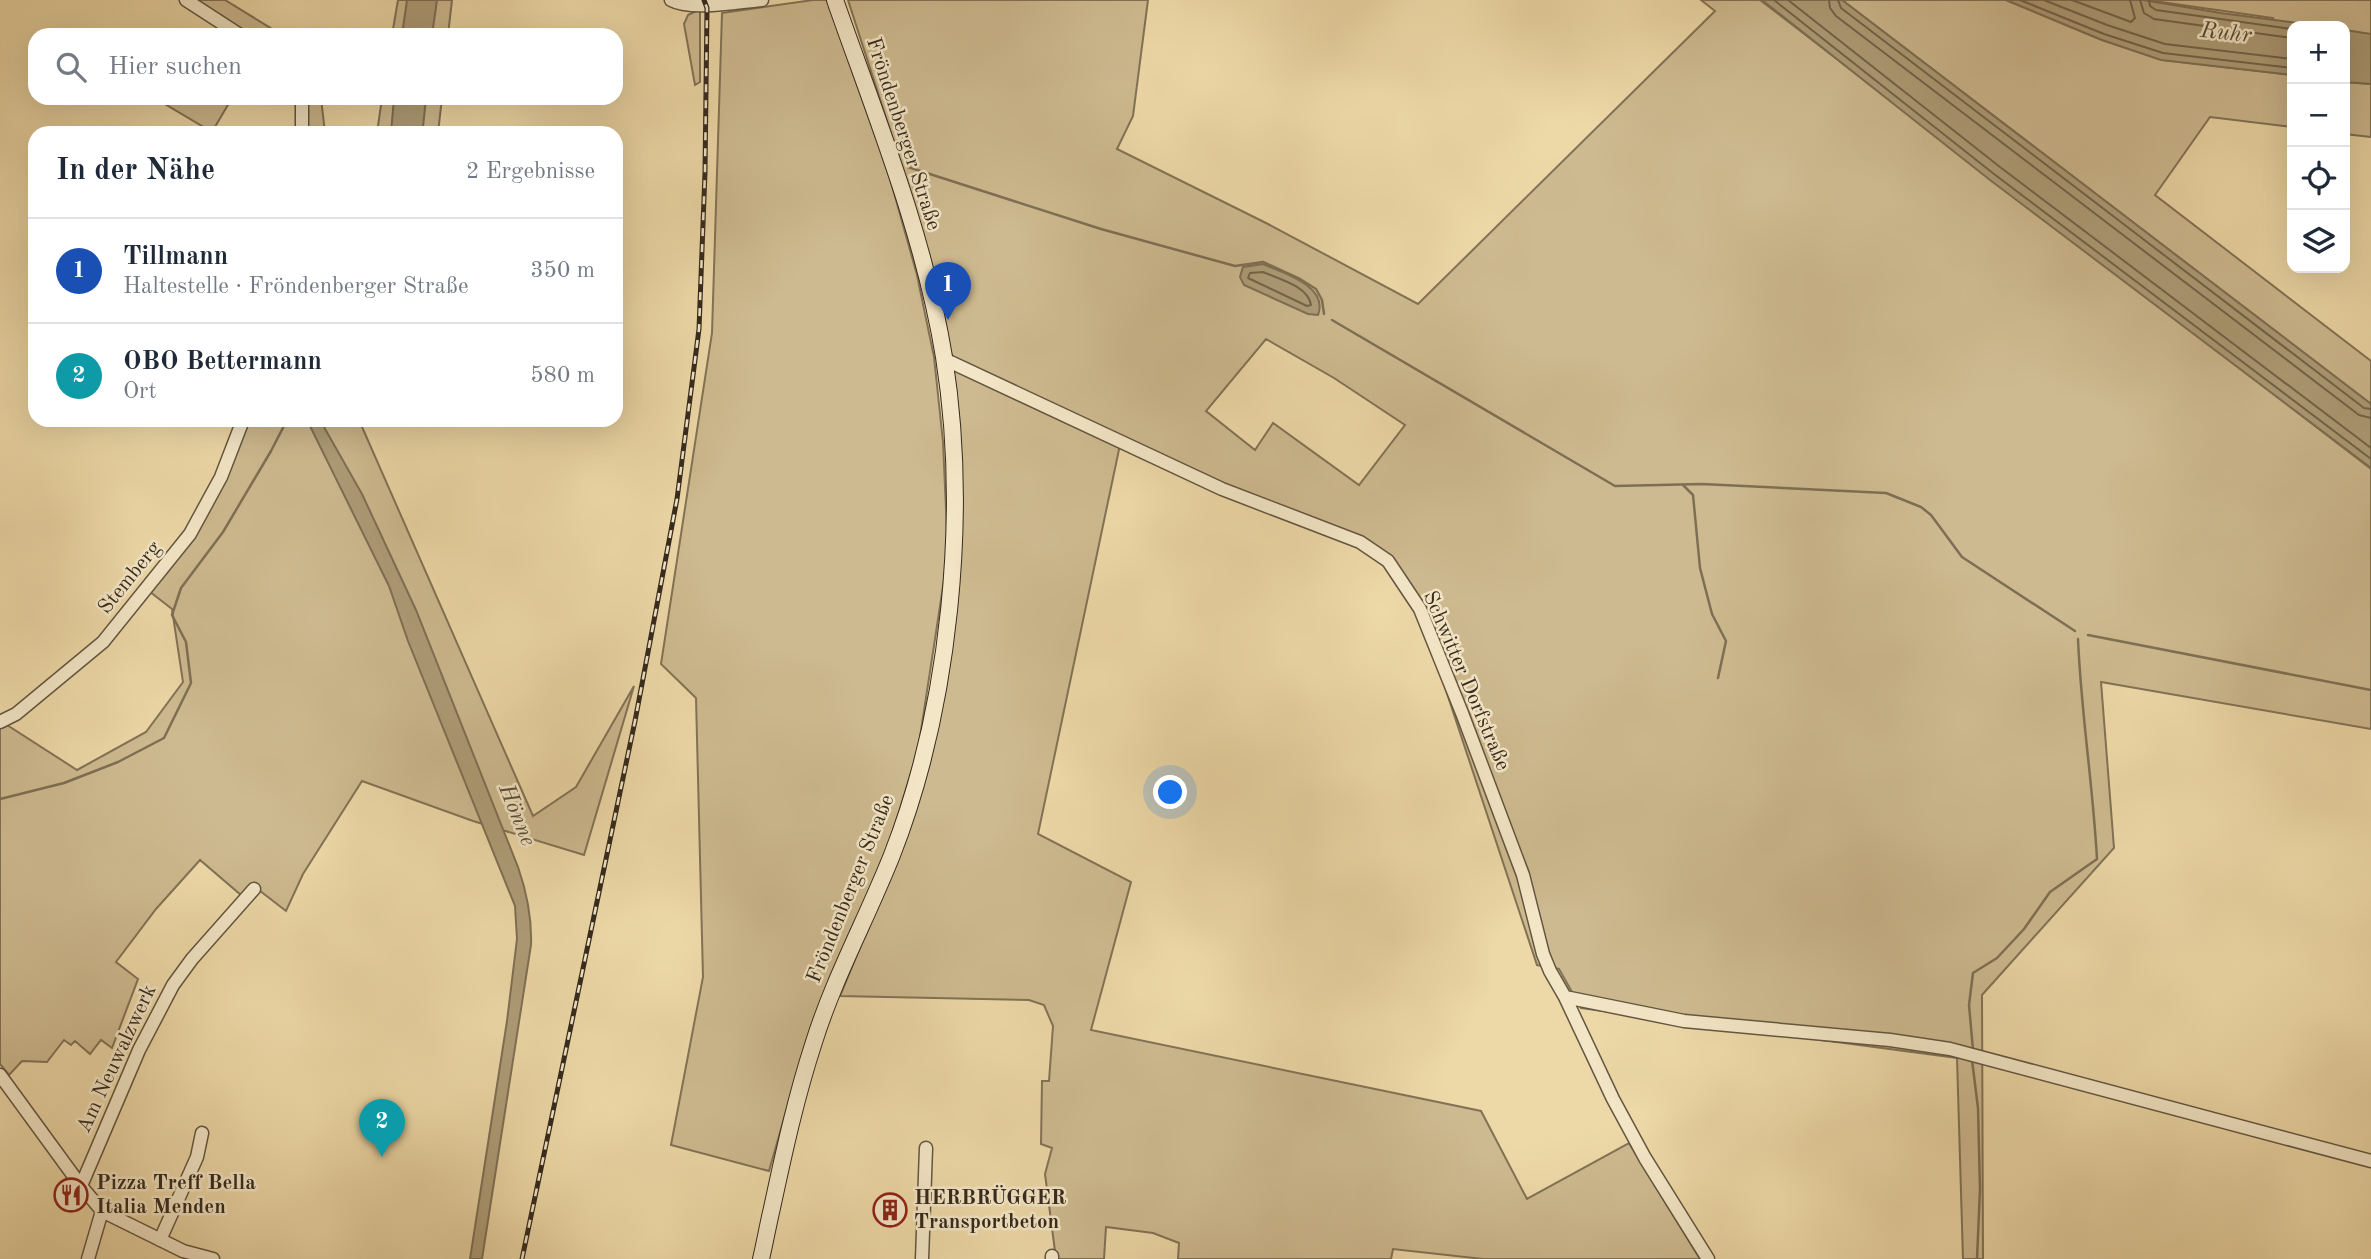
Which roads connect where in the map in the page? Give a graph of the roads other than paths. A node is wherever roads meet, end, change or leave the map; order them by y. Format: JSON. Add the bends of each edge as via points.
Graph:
{"nodes":[{"id":1,"x":186,"y":0,"type":"edge"},
{"id":2,"x":671,"y":0,"type":"edge"},
{"id":3,"x":762,"y":0,"type":"edge"},
{"id":4,"x":835,"y":0,"type":"edge"},
{"id":5,"x":229,"y":28,"type":"edge"},
{"id":6,"x":302,"y":105,"type":"edge"},
{"id":7,"x":302,"y":126,"type":"edge"},
{"id":8,"x":944,"y":359,"type":"junction"},
{"id":9,"x":240,"y":427,"type":"edge"},
{"id":10,"x":0,"y":722,"type":"edge"},
{"id":11,"x":254,"y":890,"type":"dead end"},
{"id":12,"x":1565,"y":997,"type":"junction"},
{"id":13,"x":0,"y":1074,"type":"edge"},
{"id":14,"x":6,"y":1085,"type":"edge"},
{"id":15,"x":202,"y":1133,"type":"dead end"},
{"id":16,"x":926,"y":1148,"type":"dead end"},
{"id":17,"x":2371,"y":1161,"type":"edge"},
{"id":18,"x":81,"y":1186,"type":"junction"},
{"id":19,"x":102,"y":1211,"type":"junction"},
{"id":20,"x":160,"y":1240,"type":"junction"},
{"id":21,"x":181,"y":1255,"type":"edge"},
{"id":22,"x":88,"y":1259,"type":"edge"},
{"id":23,"x":213,"y":1259,"type":"edge"},
{"id":24,"x":761,"y":1259,"type":"edge"},
{"id":25,"x":922,"y":1259,"type":"edge"},
{"id":26,"x":1707,"y":1259,"type":"edge"}],
"edges":[{"from":1,"to":5,"type":"street"},
{"from":2,"to":3,"type":"street","via":[[702,4]]},
{"from":4,"to":8,"type":"main road","name":"Fröndenberger Straße","via":[[894,167],[923,263]]},
{"from":6,"to":7,"type":"street"},
{"from":8,"to":12,"type":"street","name":"Schwitter Dorfstraße","via":[[1222,488],[1360,542],[1388,561],[1420,609],[1523,875],[1543,954]]},
{"from":8,"to":24,"type":"main road","name":"Fröndenberger Straße","via":[[952,446],[952,564],[934,700],[892,854],[814,1039]]},
{"from":9,"to":10,"type":"street","name":"Stemberg","via":[[201,516],[133,607],[103,642]]},
{"from":11,"to":18,"type":"street","name":"Am Neuwalzwerk","via":[[173,985],[139,1049]]},
{"from":12,"to":17,"type":"street","via":[[1684,1021],[1890,1040],[1972,1054]]},
{"from":12,"to":26,"type":"street","name":"Schwitter Dorfstraße","via":[[1613,1099]]},
{"from":13,"to":14,"type":"street"},
{"from":14,"to":18,"type":"street"},
{"from":15,"to":20,"type":"street","via":[[197,1157]]},
{"from":16,"to":25,"type":"street"},
{"from":18,"to":19,"type":"street"},
{"from":19,"to":20,"type":"street"},
{"from":19,"to":22,"type":"street"},
{"from":20,"to":21,"type":"street"},
{"from":21,"to":23,"type":"street"}]}
